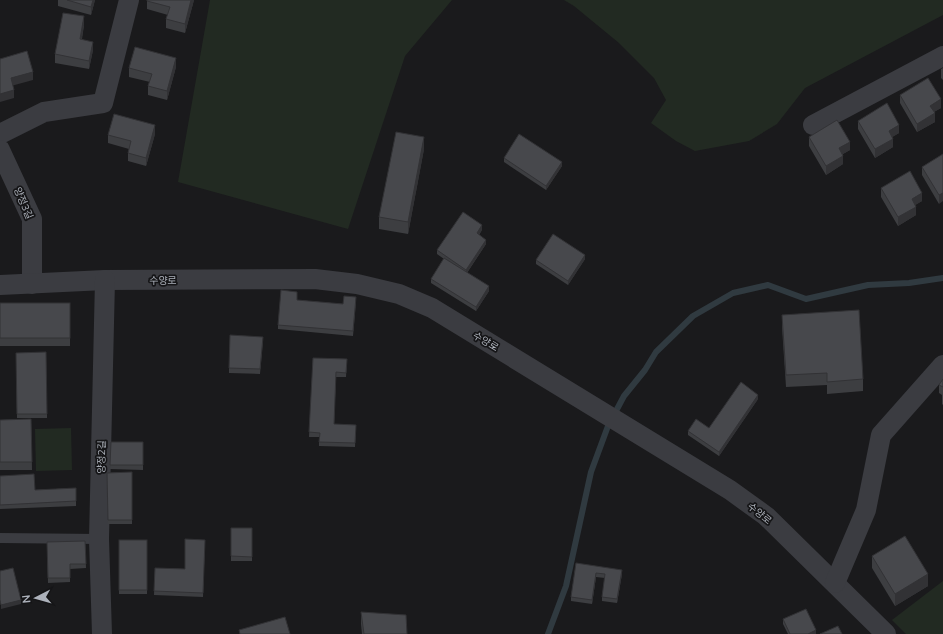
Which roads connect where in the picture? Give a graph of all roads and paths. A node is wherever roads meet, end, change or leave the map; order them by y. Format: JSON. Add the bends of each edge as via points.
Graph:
{"nodes":[{"id":1,"x":129,"y":0,"type":"edge"},
{"id":2,"x":943,"y":56,"type":"edge"},
{"id":3,"x":813,"y":125,"type":"dead end"},
{"id":4,"x":0,"y":134,"type":"edge"},
{"id":5,"x":0,"y":150,"type":"edge"},
{"id":6,"x":105,"y":280,"type":"junction"},
{"id":7,"x":32,"y":284,"type":"junction"},
{"id":8,"x":0,"y":286,"type":"edge"},
{"id":9,"x":943,"y":365,"type":"edge"},
{"id":10,"x":0,"y":538,"type":"edge"},
{"id":11,"x":99,"y":539,"type":"junction"},
{"id":12,"x":835,"y":583,"type":"junction"},
{"id":13,"x":102,"y":634,"type":"edge"},
{"id":14,"x":886,"y":634,"type":"edge"}],
"edges":[{"from":1,"to":4,"type":"street","via":[[104,103],[44,112]]},
{"from":2,"to":3,"type":"street"},
{"from":5,"to":7,"type":"street","name":"양정3길","via":[[32,219]]},
{"from":6,"to":7,"type":"street","name":"수양로"},
{"from":6,"to":11,"type":"street","name":"양정2길"},
{"from":6,"to":12,"type":"street","name":"수양로","via":[[315,279],[357,284],[399,294],[432,308],[730,490],[766,516]]},
{"from":7,"to":8,"type":"street","name":"수양로"},
{"from":9,"to":12,"type":"street","via":[[881,435],[866,510]]},
{"from":10,"to":11,"type":"lane"},
{"from":11,"to":13,"type":"street","name":"양정2길"},
{"from":12,"to":14,"type":"street","name":"수양로"}]}
